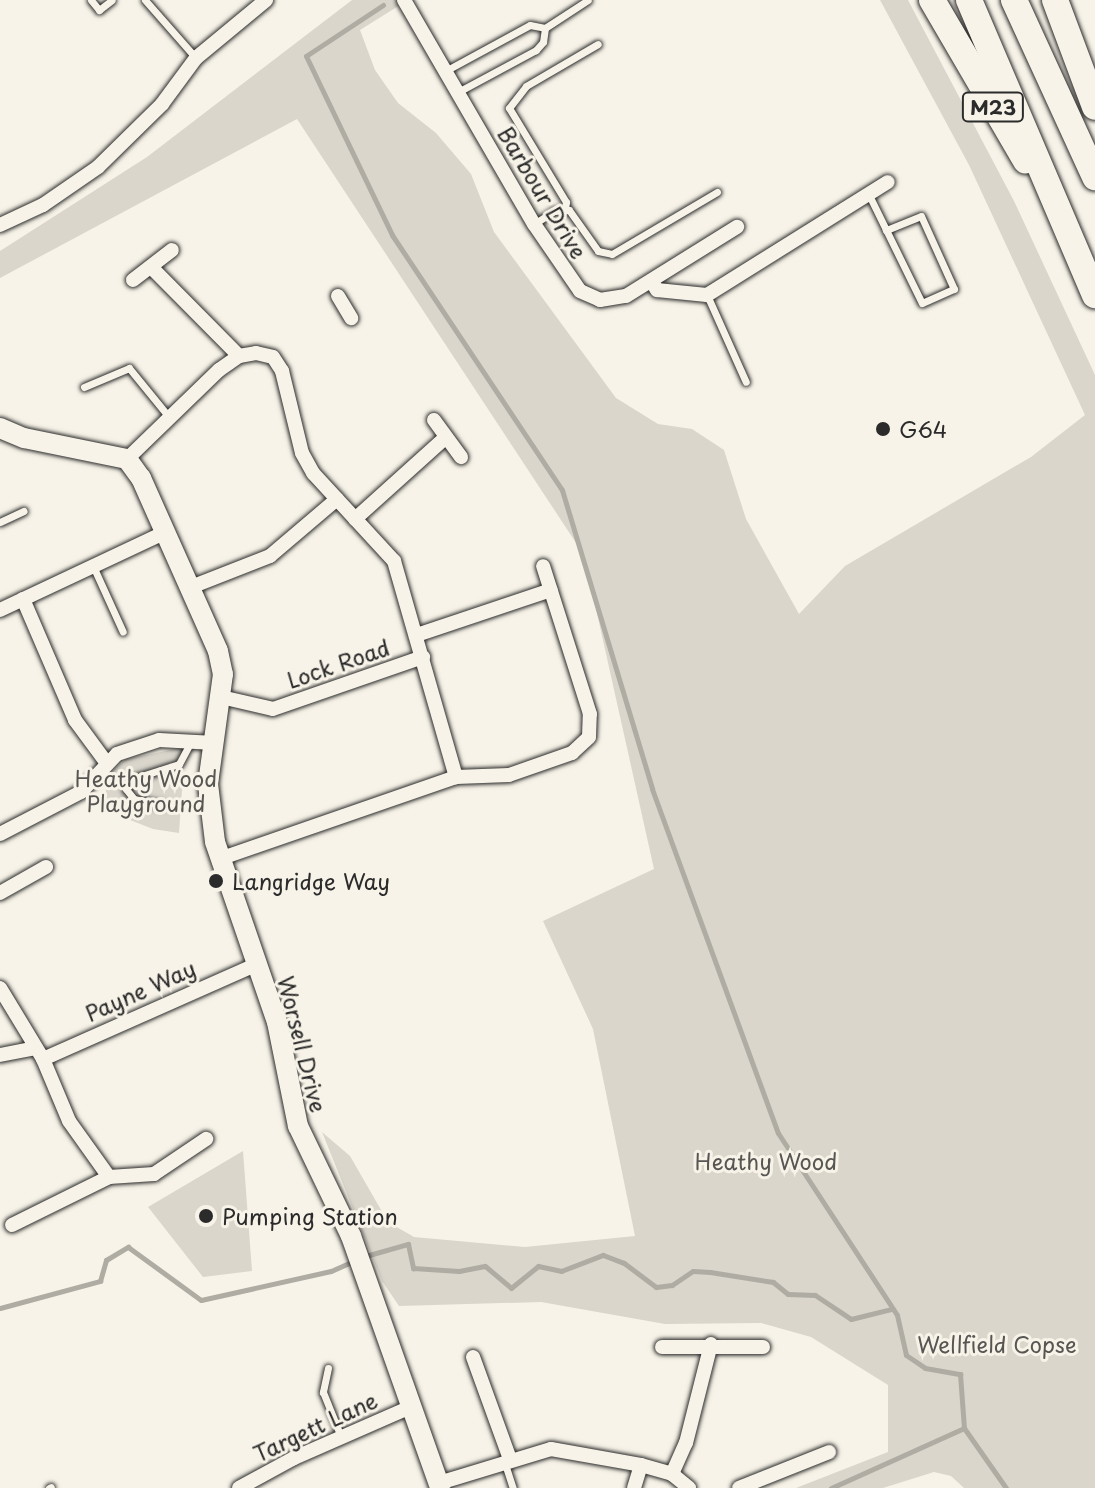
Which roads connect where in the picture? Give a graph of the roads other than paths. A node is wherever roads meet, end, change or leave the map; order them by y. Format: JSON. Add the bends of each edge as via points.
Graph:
{"nodes":[{"id":1,"x":91,"y":0,"type":"edge"},
{"id":2,"x":112,"y":0,"type":"edge"},
{"id":3,"x":145,"y":0,"type":"edge"},
{"id":4,"x":266,"y":0,"type":"edge"},
{"id":5,"x":588,"y":0,"type":"edge"},
{"id":6,"x":932,"y":0,"type":"edge"},
{"id":7,"x":969,"y":0,"type":"edge"},
{"id":8,"x":1014,"y":0,"type":"edge"},
{"id":9,"x":1055,"y":0,"type":"edge"},
{"id":10,"x":404,"y":1,"type":"edge"},
{"id":11,"x":545,"y":28,"type":"junction"},
{"id":12,"x":598,"y":44,"type":"dead end"},
{"id":13,"x":196,"y":58,"type":"junction"},
{"id":14,"x":447,"y":70,"type":"junction"},
{"id":15,"x":458,"y":92,"type":"junction"},
{"id":16,"x":1095,"y":107,"type":"edge"},
{"id":17,"x":1095,"y":177,"type":"edge"},
{"id":18,"x":888,"y":182,"type":"dead end"},
{"id":19,"x":717,"y":192,"type":"dead end"},
{"id":20,"x":869,"y":195,"type":"junction"},
{"id":21,"x":565,"y":209,"type":"junction"},
{"id":22,"x":1060,"y":210,"type":"junction"},
{"id":23,"x":534,"y":224,"type":"junction"},
{"id":24,"x":0,"y":225,"type":"edge"},
{"id":25,"x":737,"y":227,"type":"dead end"},
{"id":26,"x":886,"y":230,"type":"junction"},
{"id":27,"x":172,"y":250,"type":"dead end"},
{"id":28,"x":152,"y":268,"type":"junction"},
{"id":29,"x":133,"y":280,"type":"dead end"},
{"id":30,"x":651,"y":281,"type":"junction"},
{"id":31,"x":707,"y":295,"type":"junction"},
{"id":32,"x":1095,"y":295,"type":"edge"},
{"id":33,"x":338,"y":296,"type":"dead end"},
{"id":34,"x":351,"y":318,"type":"dead end"},
{"id":35,"x":239,"y":356,"type":"junction"},
{"id":36,"x":746,"y":382,"type":"dead end"},
{"id":37,"x":84,"y":387,"type":"dead end"},
{"id":38,"x":169,"y":417,"type":"junction"},
{"id":39,"x":434,"y":420,"type":"dead end"},
{"id":40,"x":0,"y":428,"type":"edge"},
{"id":41,"x":445,"y":438,"type":"junction"},
{"id":42,"x":461,"y":457,"type":"dead end"},
{"id":43,"x":127,"y":459,"type":"junction"},
{"id":44,"x":337,"y":499,"type":"junction"},
{"id":45,"x":24,"y":511,"type":"dead end"},
{"id":46,"x":355,"y":519,"type":"junction"},
{"id":47,"x":0,"y":522,"type":"edge"},
{"id":48,"x":166,"y":532,"type":"junction"},
{"id":49,"x":93,"y":566,"type":"junction"},
{"id":50,"x":543,"y":566,"type":"dead end"},
{"id":51,"x":191,"y":587,"type":"junction"},
{"id":52,"x":551,"y":590,"type":"junction"},
{"id":53,"x":23,"y":599,"type":"junction"},
{"id":54,"x":0,"y":610,"type":"edge"},
{"id":55,"x":123,"y":632,"type":"dead end"},
{"id":56,"x":417,"y":635,"type":"junction"},
{"id":57,"x":423,"y":657,"type":"junction"},
{"id":58,"x":221,"y":697,"type":"junction"},
{"id":59,"x":191,"y":741,"type":"junction"},
{"id":60,"x":215,"y":743,"type":"junction"},
{"id":61,"x":106,"y":762,"type":"junction"},
{"id":62,"x":456,"y":777,"type":"junction"},
{"id":63,"x":162,"y":805,"type":"dead end"},
{"id":64,"x":0,"y":834,"type":"edge"},
{"id":65,"x":222,"y":858,"type":"junction"},
{"id":66,"x":46,"y":867,"type":"dead end"},
{"id":67,"x":0,"y":893,"type":"edge"},
{"id":68,"x":257,"y":964,"type":"junction"},
{"id":69,"x":0,"y":988,"type":"edge"},
{"id":70,"x":36,"y":1051,"type":"junction"},
{"id":71,"x":0,"y":1055,"type":"edge"},
{"id":72,"x":206,"y":1139,"type":"dead end"},
{"id":73,"x":109,"y":1177,"type":"junction"},
{"id":74,"x":12,"y":1225,"type":"dead end"},
{"id":75,"x":711,"y":1344,"type":"junction"},
{"id":76,"x":662,"y":1347,"type":"dead end"},
{"id":77,"x":763,"y":1347,"type":"dead end"},
{"id":78,"x":473,"y":1357,"type":"dead end"},
{"id":79,"x":328,"y":1368,"type":"dead end"},
{"id":80,"x":411,"y":1407,"type":"junction"},
{"id":81,"x":341,"y":1437,"type":"junction"},
{"id":82,"x":829,"y":1452,"type":"dead end"},
{"id":83,"x":507,"y":1460,"type":"junction"},
{"id":84,"x":641,"y":1465,"type":"junction"},
{"id":85,"x":672,"y":1474,"type":"junction"},
{"id":86,"x":439,"y":1486,"type":"edge"},
{"id":87,"x":239,"y":1488,"type":"edge"},
{"id":88,"x":513,"y":1488,"type":"edge"},
{"id":89,"x":634,"y":1488,"type":"edge"},
{"id":90,"x":689,"y":1488,"type":"edge"},
{"id":91,"x":739,"y":1488,"type":"edge"}],
"edges":[{"from":1,"to":2,"type":"lane","via":[[99,10]]},
{"from":3,"to":13,"type":"lane"},
{"from":4,"to":13,"type":"street"},
{"from":5,"to":11,"type":"lane"},
{"from":6,"to":22,"type":"highway","number":"M23","via":[[1011,139]]},
{"from":7,"to":22,"type":"highway","number":"M23"},
{"from":8,"to":17,"type":"highway","number":"M23"},
{"from":9,"to":16,"type":"highway"},
{"from":10,"to":14,"type":"street","name":"Barbour Drive"},
{"from":11,"to":14,"type":"lane","via":[[530,25]]},
{"from":11,"to":15,"type":"lane","via":[[536,50]]},
{"from":12,"to":21,"type":"lane","via":[[526,86],[509,108],[566,202]]},
{"from":13,"to":24,"type":"street","via":[[162,104],[98,167],[43,205]]},
{"from":14,"to":15,"type":"street","name":"Barbour Drive"},
{"from":15,"to":23,"type":"street","name":"Barbour Drive"},
{"from":18,"to":20,"type":"street"},
{"from":19,"to":21,"type":"lane","via":[[605,255]]},
{"from":20,"to":26,"type":"lane"},
{"from":20,"to":31,"type":"street"},
{"from":21,"to":23,"type":"lane"},
{"from":22,"to":32,"type":"highway","number":"M23"},
{"from":23,"to":30,"type":"street","name":"Barbour Drive","via":[[580,291],[610,300]]},
{"from":25,"to":30,"type":"street","name":"Barbour Drive"},
{"from":26,"to":26,"type":"lane","via":[[921,216],[954,289],[922,303]]},
{"from":27,"to":28,"type":"street"},
{"from":28,"to":29,"type":"street"},
{"from":28,"to":35,"type":"street"},
{"from":30,"to":31,"type":"street","via":[[657,290]]},
{"from":31,"to":36,"type":"lane"},
{"from":33,"to":34,"type":"street"},
{"from":35,"to":38,"type":"street"},
{"from":35,"to":44,"type":"street","via":[[273,357],[282,371],[302,453]]},
{"from":37,"to":38,"type":"lane","via":[[129,368]]},
{"from":38,"to":43,"type":"street"},
{"from":39,"to":41,"type":"street"},
{"from":40,"to":43,"type":"street","via":[[24,438]]},
{"from":41,"to":42,"type":"street"},
{"from":41,"to":46,"type":"street"},
{"from":43,"to":48,"type":"street","name":"Worsell Drive"},
{"from":44,"to":46,"type":"street"},
{"from":44,"to":51,"type":"street","via":[[270,556]]},
{"from":45,"to":47,"type":"lane"},
{"from":46,"to":56,"type":"street","via":[[394,561]]},
{"from":48,"to":49,"type":"street"},
{"from":48,"to":51,"type":"street","name":"Worsell Drive"},
{"from":49,"to":53,"type":"street"},
{"from":49,"to":55,"type":"lane"},
{"from":50,"to":52,"type":"street"},
{"from":51,"to":58,"type":"street","name":"Worsell Drive","via":[[218,651]]},
{"from":52,"to":56,"type":"street"},
{"from":52,"to":62,"type":"street","via":[[590,714],[589,737],[572,753],[509,775]]},
{"from":53,"to":54,"type":"street"},
{"from":53,"to":61,"type":"street","via":[[75,720]]},
{"from":56,"to":57,"type":"street"},
{"from":57,"to":58,"type":"street","name":"Lock Road","via":[[273,709]]},
{"from":57,"to":62,"type":"street"},
{"from":58,"to":60,"type":"street","name":"Worsell Drive"},
{"from":59,"to":60,"type":"street"},
{"from":59,"to":61,"type":"street","via":[[159,740]]},
{"from":59,"to":63,"type":"lane","via":[[179,764],[135,778],[126,789],[134,799]]},
{"from":60,"to":65,"type":"street","name":"Worsell Drive","via":[[209,812]]},
{"from":61,"to":64,"type":"street","via":[[81,792]]},
{"from":62,"to":65,"type":"street"},
{"from":65,"to":68,"type":"street","name":"Worsell Drive"},
{"from":66,"to":67,"type":"street"},
{"from":68,"to":70,"type":"street","name":"Payne Way"},
{"from":68,"to":80,"type":"street","name":"Worsell Drive","via":[[277,1022],[298,1126],[351,1236]]},
{"from":69,"to":70,"type":"street"},
{"from":70,"to":71,"type":"street","name":"Payne Way"},
{"from":70,"to":73,"type":"street","via":[[69,1121]]},
{"from":72,"to":73,"type":"street","via":[[154,1174]]},
{"from":73,"to":74,"type":"street"},
{"from":75,"to":76,"type":"street"},
{"from":75,"to":77,"type":"street"},
{"from":75,"to":85,"type":"street","via":[[686,1443]]},
{"from":78,"to":83,"type":"street"},
{"from":79,"to":81,"type":"lane","via":[[323,1392]]},
{"from":80,"to":81,"type":"street","name":"Targett Lane"},
{"from":80,"to":86,"type":"street","name":"Worsell Drive"},
{"from":81,"to":87,"type":"street","name":"Targett Lane"},
{"from":82,"to":91,"type":"street"},
{"from":83,"to":84,"type":"street","via":[[562,1450]]},
{"from":83,"to":86,"type":"street"},
{"from":83,"to":88,"type":"lane"},
{"from":84,"to":85,"type":"street"},
{"from":84,"to":89,"type":"street"},
{"from":85,"to":90,"type":"street"}]}
